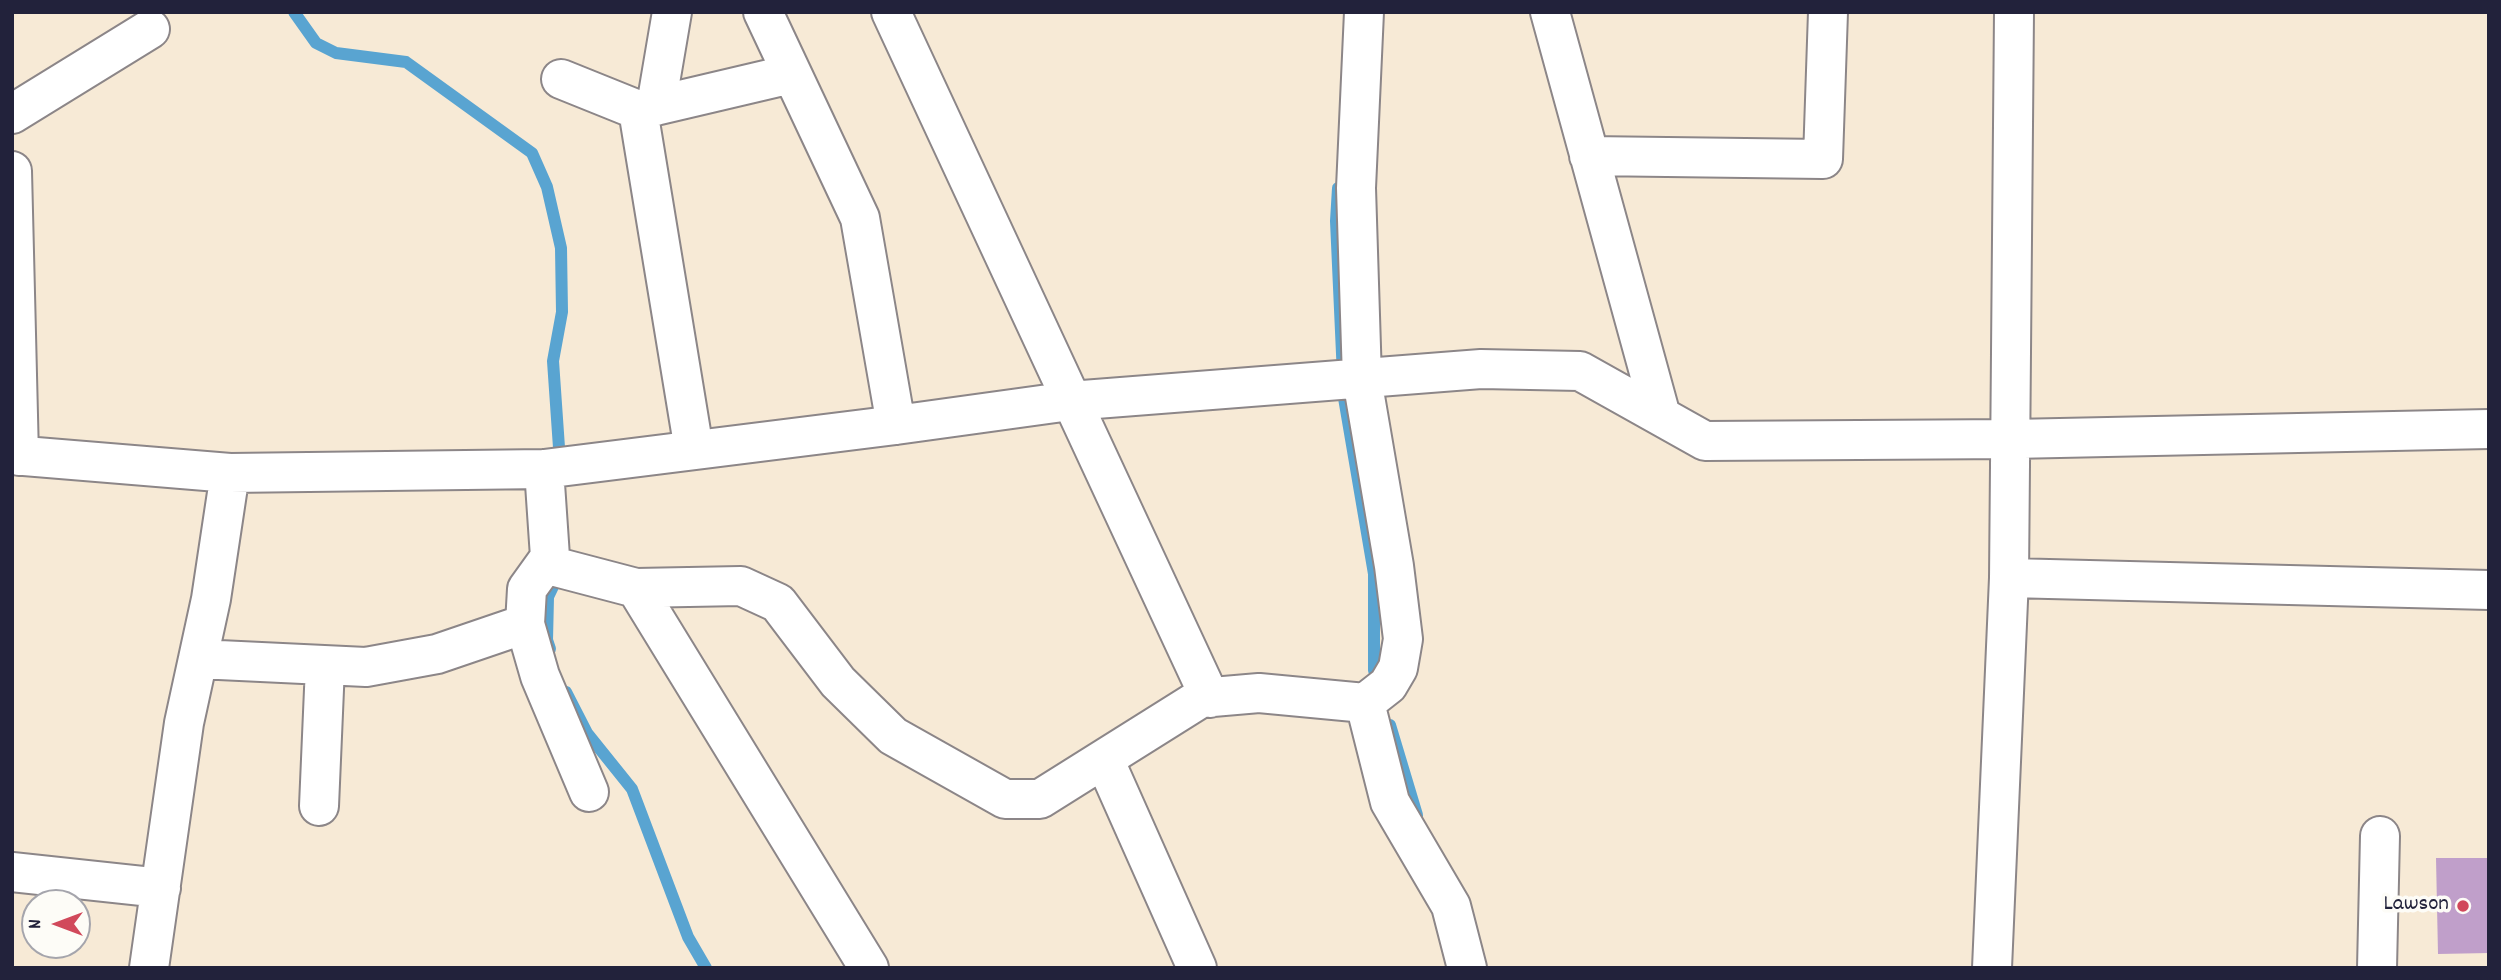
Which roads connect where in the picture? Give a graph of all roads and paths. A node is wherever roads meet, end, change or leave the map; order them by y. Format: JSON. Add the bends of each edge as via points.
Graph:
{"nodes":[{"id":1,"x":672,"y":12,"type":"edge"},
{"id":2,"x":763,"y":12,"type":"edge"},
{"id":3,"x":891,"y":12,"type":"edge"},
{"id":4,"x":1364,"y":12,"type":"edge"},
{"id":5,"x":1550,"y":12,"type":"edge"},
{"id":6,"x":1828,"y":12,"type":"edge"},
{"id":7,"x":2014,"y":12,"type":"edge"},
{"id":8,"x":150,"y":29,"type":"dead end"},
{"id":9,"x":791,"y":74,"type":"junction"},
{"id":10,"x":561,"y":79,"type":"dead end"},
{"id":11,"x":647,"y":108,"type":"junction"},
{"id":12,"x":12,"y":114,"type":"edge"},
{"id":13,"x":1589,"y":156,"type":"junction"},
{"id":14,"x":12,"y":172,"type":"edge"},
{"id":15,"x":1349,"y":380,"type":"junction"},
{"id":16,"x":1070,"y":401,"type":"junction"},
{"id":17,"x":1661,"y":416,"type":"junction"},
{"id":18,"x":896,"y":425,"type":"junction"},
{"id":19,"x":2489,"y":429,"type":"edge"},
{"id":20,"x":2012,"y":439,"type":"junction"},
{"id":21,"x":694,"y":450,"type":"junction"},
{"id":22,"x":16,"y":455,"type":"edge"},
{"id":23,"x":555,"y":468,"type":"junction"},
{"id":24,"x":230,"y":473,"type":"junction"},
{"id":25,"x":559,"y":565,"type":"junction"},
{"id":26,"x":2009,"y":578,"type":"junction"},
{"id":27,"x":636,"y":588,"type":"junction"},
{"id":28,"x":2489,"y":590,"type":"edge"},
{"id":29,"x":525,"y":624,"type":"junction"},
{"id":30,"x":198,"y":659,"type":"junction"},
{"id":31,"x":325,"y":666,"type":"junction"},
{"id":32,"x":1375,"y":695,"type":"junction"},
{"id":33,"x":1210,"y":698,"type":"junction"},
{"id":34,"x":1104,"y":758,"type":"junction"},
{"id":35,"x":589,"y":792,"type":"dead end"},
{"id":36,"x":319,"y":806,"type":"dead end"},
{"id":37,"x":2380,"y":836,"type":"dead end"},
{"id":38,"x":12,"y":872,"type":"edge"},
{"id":39,"x":161,"y":888,"type":"junction"},
{"id":40,"x":149,"y":968,"type":"edge"},
{"id":41,"x":869,"y":968,"type":"edge"},
{"id":42,"x":1197,"y":968,"type":"edge"},
{"id":43,"x":1467,"y":968,"type":"edge"},
{"id":44,"x":1992,"y":968,"type":"edge"},
{"id":45,"x":2377,"y":968,"type":"edge"}],
"edges":[{"from":1,"to":11,"type":"street"},
{"from":2,"to":9,"type":"street"},
{"from":3,"to":16,"type":"street"},
{"from":4,"to":15,"type":"street"},
{"from":5,"to":13,"type":"street"},
{"from":6,"to":13,"type":"street","via":[[1823,159]]},
{"from":7,"to":20,"type":"street"},
{"from":8,"to":12,"type":"street"},
{"from":9,"to":11,"type":"street"},
{"from":9,"to":18,"type":"street","via":[[860,218]]},
{"from":10,"to":11,"type":"street"},
{"from":11,"to":21,"type":"street"},
{"from":13,"to":17,"type":"street"},
{"from":14,"to":22,"type":"street"},
{"from":15,"to":16,"type":"street"},
{"from":15,"to":17,"type":"street","via":[[1481,369],[1580,371]]},
{"from":15,"to":32,"type":"street","via":[[1394,566],[1403,639],[1398,668]]},
{"from":16,"to":18,"type":"street"},
{"from":16,"to":33,"type":"street"},
{"from":17,"to":20,"type":"street","via":[[1705,441]]},
{"from":18,"to":21,"type":"street"},
{"from":19,"to":20,"type":"street"},
{"from":20,"to":26,"type":"street"},
{"from":21,"to":23,"type":"street"},
{"from":22,"to":24,"type":"street"},
{"from":23,"to":24,"type":"street"},
{"from":23,"to":25,"type":"street"},
{"from":24,"to":30,"type":"street"},
{"from":25,"to":27,"type":"street"},
{"from":25,"to":29,"type":"street","via":[[527,589]]},
{"from":26,"to":28,"type":"street"},
{"from":26,"to":44,"type":"street"},
{"from":27,"to":34,"type":"street","via":[[741,586],[778,603],[838,682],[893,736],[1005,799],[1040,799]]},
{"from":27,"to":41,"type":"street"},
{"from":29,"to":31,"type":"street","via":[[437,654],[366,667]]},
{"from":29,"to":35,"type":"street","via":[[540,676]]},
{"from":30,"to":31,"type":"street"},
{"from":30,"to":39,"type":"street","via":[[184,723]]},
{"from":31,"to":36,"type":"street"},
{"from":32,"to":33,"type":"street","via":[[1259,693]]},
{"from":32,"to":43,"type":"street","via":[[1390,802],[1451,906]]},
{"from":33,"to":34,"type":"street","via":[[1201,698]]},
{"from":34,"to":42,"type":"street"},
{"from":37,"to":45,"type":"street"},
{"from":38,"to":39,"type":"street"},
{"from":39,"to":40,"type":"street"}]}
